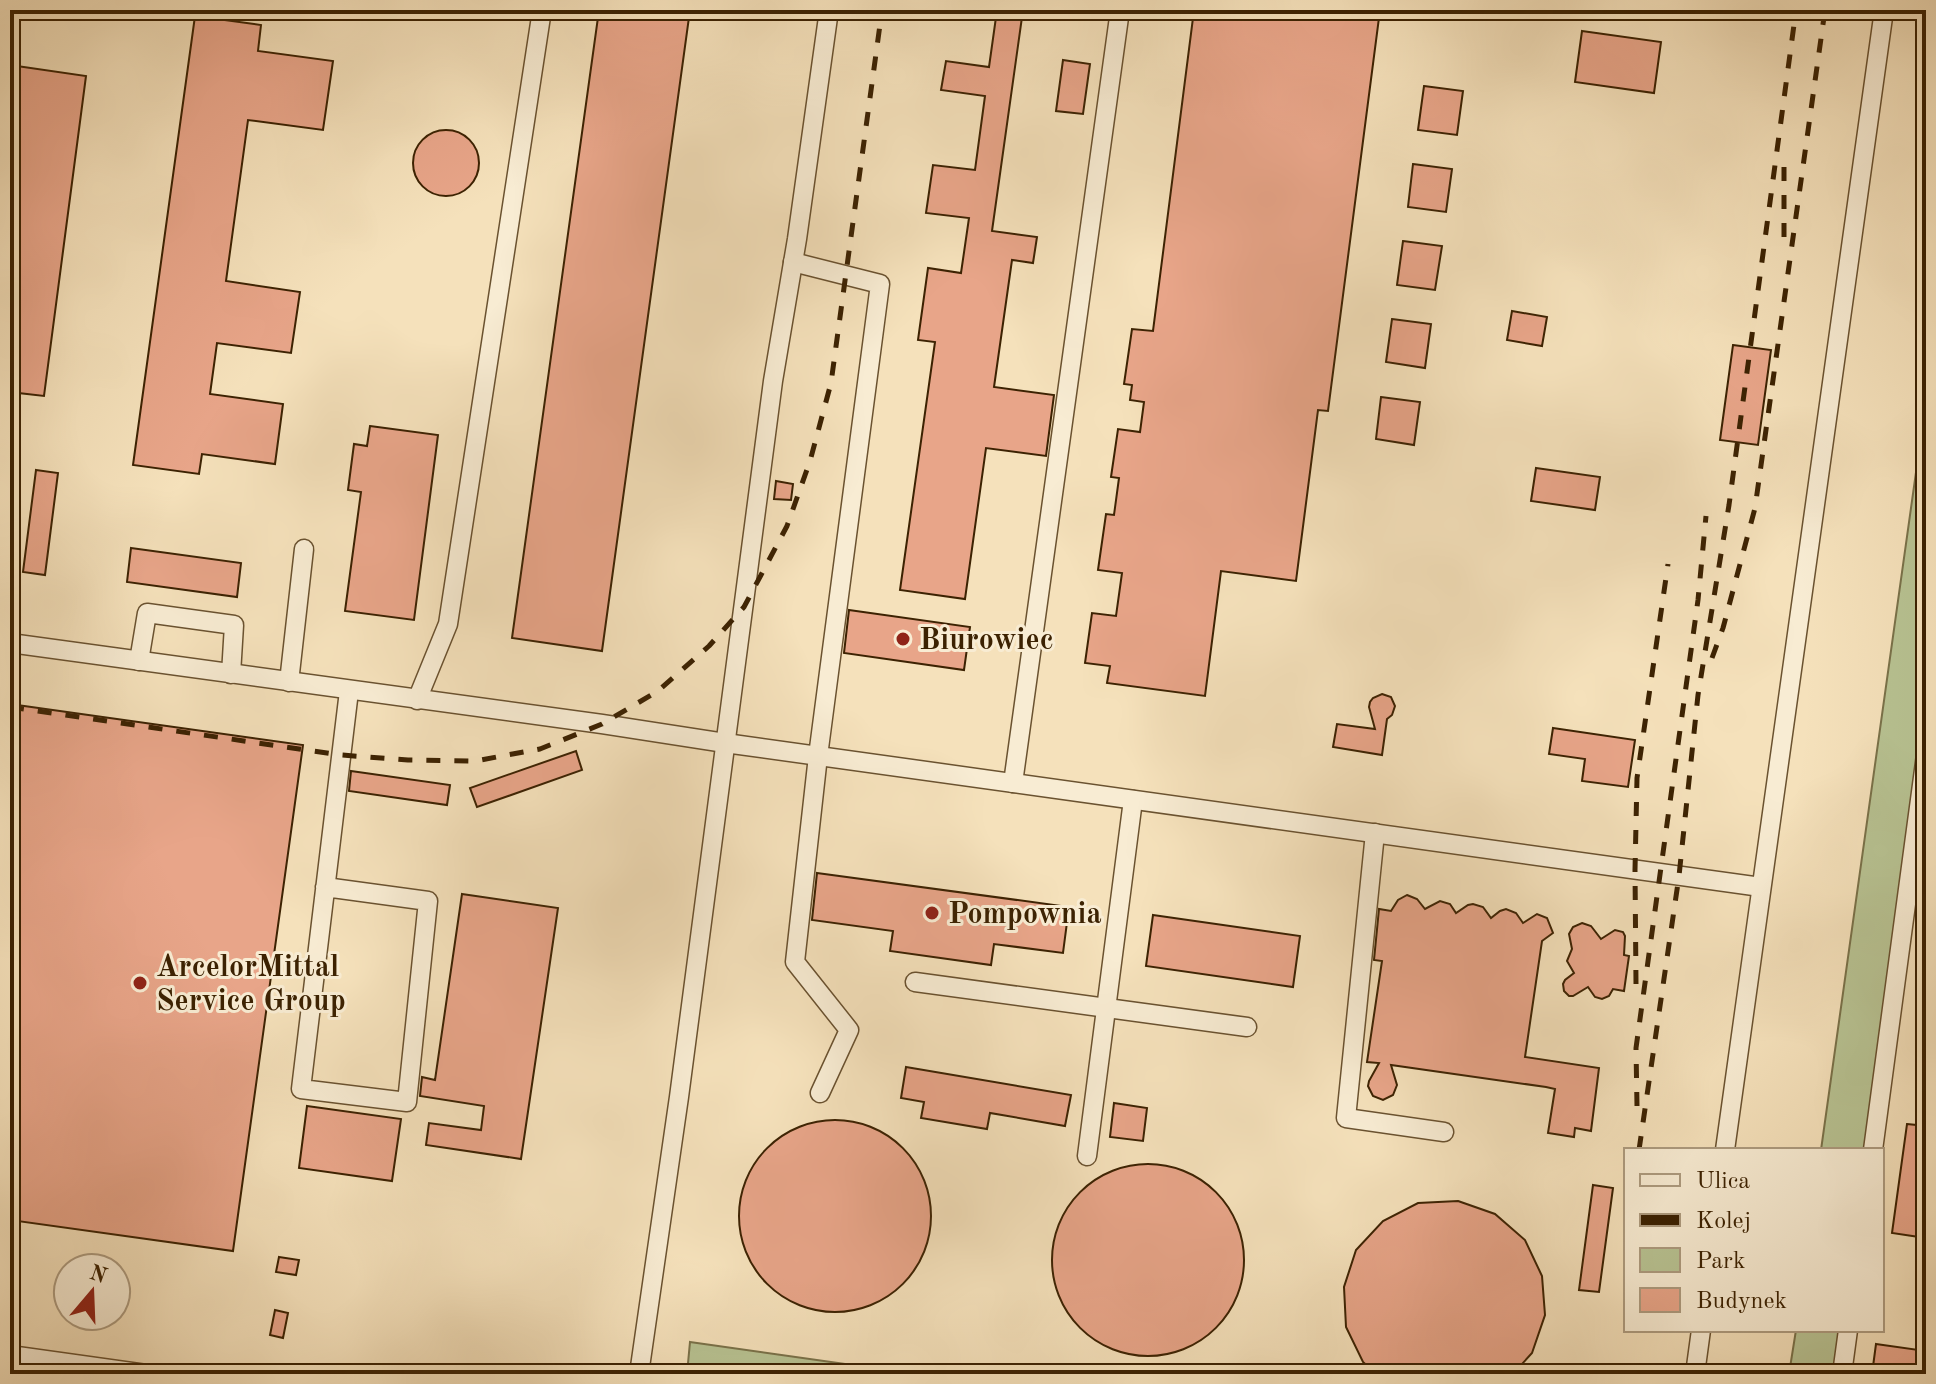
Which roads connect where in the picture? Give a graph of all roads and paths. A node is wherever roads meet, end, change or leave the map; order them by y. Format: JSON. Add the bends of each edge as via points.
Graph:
{"nodes":[{"id":1,"x":542,"y":10,"type":"edge"},
{"id":2,"x":829,"y":10,"type":"edge"},
{"id":3,"x":1120,"y":10,"type":"edge"},
{"id":4,"x":1884,"y":10,"type":"edge"},
{"id":5,"x":793,"y":262,"type":"junction"},
{"id":6,"x":304,"y":549,"type":"dead end"},
{"id":7,"x":10,"y":643,"type":"edge"},
{"id":8,"x":139,"y":661,"type":"junction"},
{"id":9,"x":231,"y":674,"type":"junction"},
{"id":10,"x":289,"y":682,"type":"junction"},
{"id":11,"x":349,"y":691,"type":"junction"},
{"id":12,"x":417,"y":700,"type":"junction"},
{"id":13,"x":725,"y":743,"type":"junction"},
{"id":14,"x":1926,"y":755,"type":"edge"},
{"id":15,"x":818,"y":756,"type":"junction"},
{"id":16,"x":1013,"y":783,"type":"junction"},
{"id":17,"x":1133,"y":800,"type":"junction"},
{"id":18,"x":1922,"y":813,"type":"edge"},
{"id":19,"x":1375,"y":833,"type":"junction"},
{"id":20,"x":325,"y":887,"type":"junction"},
{"id":21,"x":1761,"y":887,"type":"junction"},
{"id":22,"x":915,"y":982,"type":"dead end"},
{"id":23,"x":1106,"y":1008,"type":"junction"},
{"id":24,"x":1247,"y":1027,"type":"dead end"},
{"id":25,"x":820,"y":1093,"type":"dead end"},
{"id":26,"x":1444,"y":1132,"type":"dead end"},
{"id":27,"x":1725,"y":1148,"type":"edge"},
{"id":28,"x":1873,"y":1148,"type":"edge"},
{"id":29,"x":1087,"y":1156,"type":"dead end"},
{"id":30,"x":1701,"y":1332,"type":"edge"},
{"id":31,"x":1848,"y":1332,"type":"edge"},
{"id":32,"x":10,"y":1355,"type":"edge"},
{"id":33,"x":146,"y":1374,"type":"edge"},
{"id":34,"x":639,"y":1374,"type":"edge"},
{"id":35,"x":1695,"y":1374,"type":"edge"},
{"id":36,"x":1842,"y":1374,"type":"edge"}],
"edges":[{"from":1,"to":12,"type":"lane","via":[[448,624]]},
{"from":2,"to":5,"type":"lane"},
{"from":3,"to":16,"type":"lane"},
{"from":4,"to":21,"type":"lane"},
{"from":5,"to":13,"type":"lane"},
{"from":5,"to":15,"type":"lane","via":[[880,284]]},
{"from":6,"to":10,"type":"lane"},
{"from":7,"to":8,"type":"lane"},
{"from":8,"to":9,"type":"lane"},
{"from":8,"to":9,"type":"lane","via":[[147,613],[234,625]]},
{"from":9,"to":10,"type":"lane"},
{"from":10,"to":11,"type":"lane"},
{"from":11,"to":12,"type":"lane"},
{"from":11,"to":20,"type":"lane"},
{"from":12,"to":13,"type":"lane"},
{"from":13,"to":15,"type":"lane"},
{"from":13,"to":34,"type":"lane"},
{"from":14,"to":18,"type":"lane"},
{"from":15,"to":16,"type":"lane"},
{"from":15,"to":25,"type":"lane","via":[[795,962],[849,1030]]},
{"from":16,"to":17,"type":"lane"},
{"from":17,"to":19,"type":"lane"},
{"from":17,"to":23,"type":"lane"},
{"from":18,"to":28,"type":"lane"},
{"from":19,"to":21,"type":"lane"},
{"from":19,"to":26,"type":"lane","via":[[1346,1118]]},
{"from":20,"to":20,"type":"lane","via":[[301,1089],[407,1102],[428,901]]},
{"from":21,"to":27,"type":"lane"},
{"from":22,"to":23,"type":"lane"},
{"from":23,"to":24,"type":"lane"},
{"from":23,"to":29,"type":"lane"},
{"from":30,"to":35,"type":"lane"},
{"from":31,"to":36,"type":"lane"},
{"from":32,"to":33,"type":"lane"}]}
